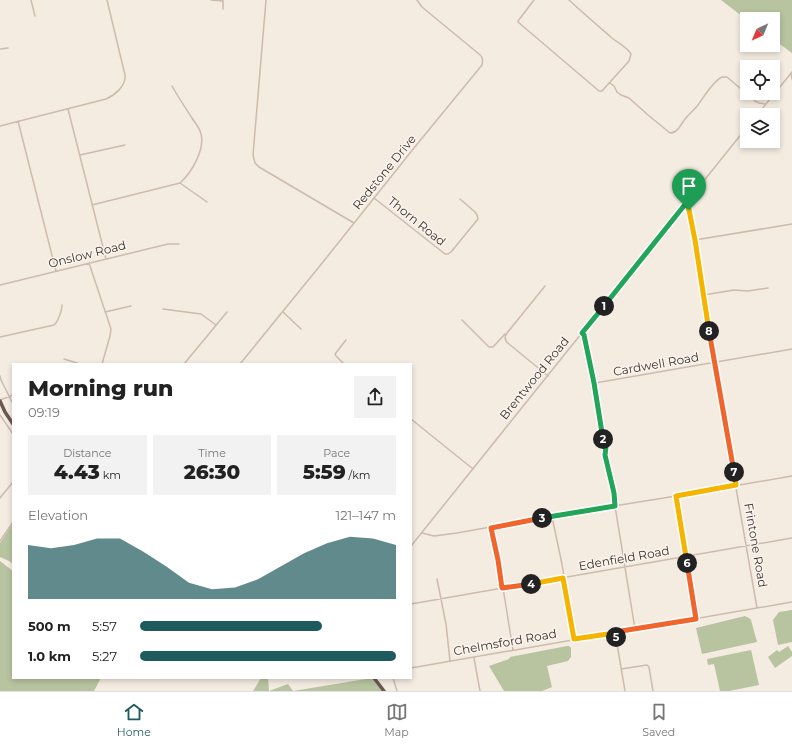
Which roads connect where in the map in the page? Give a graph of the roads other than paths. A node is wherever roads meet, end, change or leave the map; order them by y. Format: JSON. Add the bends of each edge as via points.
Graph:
{"nodes":[{"id":1,"x":31,"y":0,"type":"edge"},
{"id":2,"x":106,"y":0,"type":"edge"},
{"id":3,"x":211,"y":0,"type":"edge"},
{"id":4,"x":266,"y":0,"type":"edge"},
{"id":5,"x":418,"y":0,"type":"edge"},
{"id":6,"x":534,"y":0,"type":"edge"},
{"id":7,"x":569,"y":0,"type":"edge"},
{"id":8,"x":223,"y":1,"type":"edge"},
{"id":9,"x":223,"y":9,"type":"dead end"},
{"id":10,"x":35,"y":16,"type":"dead end"},
{"id":11,"x":8,"y":48,"type":"dead end"},
{"id":12,"x":0,"y":49,"type":"edge"},
{"id":13,"x":792,"y":73,"type":"edge"},
{"id":14,"x":792,"y":79,"type":"edge"},
{"id":15,"x":610,"y":83,"type":"junction"},
{"id":16,"x":172,"y":86,"type":"dead end"},
{"id":17,"x":759,"y":103,"type":"junction"},
{"id":18,"x":765,"y":104,"type":"junction"},
{"id":19,"x":762,"y":108,"type":"joint"},
{"id":20,"x":68,"y":109,"type":"junction"},
{"id":21,"x":18,"y":121,"type":"junction"},
{"id":22,"x":0,"y":126,"type":"edge"},
{"id":23,"x":740,"y":136,"type":"edge"},
{"id":24,"x":125,"y":145,"type":"dead end"},
{"id":25,"x":80,"y":155,"type":"junction"},
{"id":26,"x":180,"y":183,"type":"junction"},
{"id":27,"x":374,"y":198,"type":"junction"},
{"id":28,"x":460,"y":200,"type":"dead end"},
{"id":29,"x":207,"y":202,"type":"dead end"},
{"id":30,"x":687,"y":202,"type":"junction"},
{"id":31,"x":92,"y":205,"type":"junction"},
{"id":32,"x":354,"y":223,"type":"junction"},
{"id":33,"x":792,"y":224,"type":"edge"},
{"id":34,"x":695,"y":240,"type":"junction"},
{"id":35,"x":179,"y":244,"type":"dead end"},
{"id":36,"x":106,"y":259,"type":"junction"},
{"id":37,"x":88,"y":263,"type":"junction"},
{"id":38,"x":56,"y":272,"type":"junction"},
{"id":39,"x":0,"y":284,"type":"edge"},
{"id":40,"x":545,"y":286,"type":"dead end"},
{"id":41,"x":768,"y":288,"type":"dead end"},
{"id":42,"x":704,"y":295,"type":"junction"},
{"id":43,"x":62,"y":305,"type":"dead end"},
{"id":44,"x":131,"y":306,"type":"dead end"},
{"id":45,"x":163,"y":309,"type":"dead end"},
{"id":46,"x":105,"y":312,"type":"junction"},
{"id":47,"x":227,"y":312,"type":"dead end"},
{"id":48,"x":283,"y":312,"type":"junction"},
{"id":49,"x":462,"y":320,"type":"dead end"},
{"id":50,"x":216,"y":325,"type":"junction"},
{"id":51,"x":301,"y":329,"type":"dead end"},
{"id":52,"x":507,"y":333,"type":"junction"},
{"id":53,"x":582,"y":333,"type":"junction"},
{"id":54,"x":0,"y":337,"type":"edge"},
{"id":55,"x":346,"y":340,"type":"dead end"},
{"id":56,"x":792,"y":349,"type":"edge"},
{"id":57,"x":64,"y":359,"type":"dead end"},
{"id":58,"x":714,"y":362,"type":"junction"},
{"id":59,"x":77,"y":363,"type":"edge"},
{"id":60,"x":102,"y":363,"type":"edge"},
{"id":61,"x":185,"y":363,"type":"edge"},
{"id":62,"x":241,"y":363,"type":"edge"},
{"id":63,"x":343,"y":363,"type":"edge"},
{"id":64,"x":0,"y":376,"type":"edge"},
{"id":65,"x":548,"y":376,"type":"junction"},
{"id":66,"x":594,"y":383,"type":"junction"},
{"id":67,"x":12,"y":395,"type":"edge"},
{"id":68,"x":9,"y":396,"type":"junction"},
{"id":69,"x":0,"y":400,"type":"edge"},
{"id":70,"x":12,"y":402,"type":"edge"},
{"id":71,"x":0,"y":415,"type":"edge"},
{"id":72,"x":412,"y":420,"type":"edge"},
{"id":73,"x":12,"y":422,"type":"edge"},
{"id":74,"x":12,"y":433,"type":"edge"},
{"id":75,"x":473,"y":469,"type":"junction"},
{"id":76,"x":792,"y":476,"type":"edge"},
{"id":77,"x":12,"y":483,"type":"edge"},
{"id":78,"x":736,"y":485,"type":"junction"},
{"id":79,"x":676,"y":496,"type":"junction"},
{"id":80,"x":0,"y":498,"type":"edge"},
{"id":81,"x":615,"y":506,"type":"junction"},
{"id":82,"x":552,"y":516,"type":"junction"},
{"id":83,"x":12,"y":523,"type":"edge"},
{"id":84,"x":491,"y":528,"type":"junction"},
{"id":85,"x":422,"y":533,"type":"junction"},
{"id":86,"x":792,"y":538,"type":"edge"},
{"id":87,"x":0,"y":541,"type":"edge"},
{"id":88,"x":412,"y":545,"type":"edge"},
{"id":89,"x":747,"y":546,"type":"junction"},
{"id":90,"x":686,"y":556,"type":"junction"},
{"id":91,"x":624,"y":567,"type":"junction"},
{"id":92,"x":563,"y":578,"type":"junction"},
{"id":93,"x":437,"y":579,"type":"dead end"},
{"id":94,"x":502,"y":588,"type":"junction"},
{"id":95,"x":440,"y":599,"type":"junction"},
{"id":96,"x":792,"y":602,"type":"edge"},
{"id":97,"x":412,"y":604,"type":"edge"},
{"id":98,"x":757,"y":608,"type":"junction"},
{"id":99,"x":696,"y":619,"type":"junction"},
{"id":100,"x":635,"y":629,"type":"junction"},
{"id":101,"x":615,"y":632,"type":"junction"},
{"id":102,"x":608,"y":634,"type":"junction"},
{"id":103,"x":574,"y":639,"type":"junction"},
{"id":104,"x":616,"y":640,"type":"junction"},
{"id":105,"x":513,"y":650,"type":"junction"},
{"id":106,"x":474,"y":657,"type":"junction"},
{"id":107,"x":450,"y":660,"type":"junction"},
{"id":108,"x":412,"y":668,"type":"edge"},
{"id":109,"x":621,"y":669,"type":"junction"},
{"id":110,"x":375,"y":679,"type":"edge"},
{"id":111,"x":393,"y":679,"type":"edge"},
{"id":112,"x":384,"y":691,"type":"edge"},
{"id":113,"x":397,"y":691,"type":"edge"},
{"id":114,"x":480,"y":691,"type":"edge"},
{"id":115,"x":625,"y":691,"type":"edge"},
{"id":116,"x":653,"y":691,"type":"edge"}],
"edges":[{"from":1,"to":10,"type":"street"},
{"from":2,"to":20,"type":"street","via":[[126,79],[111,97]]},
{"from":3,"to":8,"type":"street"},
{"from":4,"to":32,"type":"street","via":[[253,155],[255,163]]},
{"from":5,"to":27,"type":"street","name":"Redstone Drive","via":[[422,7],[482,56],[483,62]]},
{"from":6,"to":15,"type":"street","via":[[518,22],[599,91]]},
{"from":7,"to":15,"type":"street","via":[[631,53],[629,61]]},
{"from":8,"to":9,"type":"street"},
{"from":11,"to":12,"type":"street"},
{"from":13,"to":14,"type":"street"},
{"from":13,"to":18,"type":"street"},
{"from":15,"to":17,"type":"street","via":[[617,92],[629,98],[670,133],[676,131],[723,76]]},
{"from":16,"to":26,"type":"street","via":[[202,138],[195,164]]},
{"from":17,"to":18,"type":"street"},
{"from":17,"to":19,"type":"street"},
{"from":18,"to":19,"type":"street"},
{"from":20,"to":21,"type":"street"},
{"from":20,"to":25,"type":"street"},
{"from":21,"to":22,"type":"street"},
{"from":21,"to":38,"type":"street"},
{"from":23,"to":30,"type":"street","name":"Brentwood Road"},
{"from":24,"to":25,"type":"street"},
{"from":25,"to":31,"type":"street"},
{"from":26,"to":29,"type":"street"},
{"from":26,"to":31,"type":"street"},
{"from":27,"to":28,"type":"street","name":"Thorn Road","via":[[446,254],[451,252],[478,219],[475,212]]},
{"from":27,"to":32,"type":"street","name":"Redstone Drive"},
{"from":30,"to":34,"type":"street","name":"Frintone Road"},
{"from":30,"to":53,"type":"street","name":"Brentwood Road"},
{"from":31,"to":36,"type":"street"},
{"from":32,"to":48,"type":"street","name":"Redstone Drive"},
{"from":33,"to":34,"type":"street"},
{"from":34,"to":42,"type":"street","name":"Frintone Road"},
{"from":35,"to":36,"type":"street","name":"Onslow Road","via":[[168,244]]},
{"from":36,"to":37,"type":"street","name":"Onslow Road"},
{"from":37,"to":38,"type":"street","name":"Onslow Road"},
{"from":37,"to":46,"type":"street"},
{"from":38,"to":39,"type":"street","name":"Onslow Road"},
{"from":40,"to":52,"type":"street"},
{"from":41,"to":42,"type":"street"},
{"from":42,"to":58,"type":"street","name":"Frintone Road"},
{"from":43,"to":54,"type":"street","via":[[57,323],[54,325]]},
{"from":44,"to":46,"type":"street"},
{"from":45,"to":50,"type":"street","via":[[201,314]]},
{"from":46,"to":60,"type":"street","via":[[111,332]]},
{"from":47,"to":50,"type":"street"},
{"from":48,"to":51,"type":"street"},
{"from":48,"to":62,"type":"street","name":"Redstone Drive"},
{"from":49,"to":52,"type":"street","via":[[489,347],[493,347]]},
{"from":50,"to":61,"type":"street"},
{"from":52,"to":65,"type":"street","via":[[507,343]]},
{"from":53,"to":65,"type":"street","name":"Brentwood Road"},
{"from":53,"to":66,"type":"street"},
{"from":55,"to":63,"type":"street","via":[[335,354]]},
{"from":56,"to":58,"type":"street","name":"Cardwell Road"},
{"from":57,"to":59,"type":"street"},
{"from":58,"to":66,"type":"street","name":"Cardwell Road"},
{"from":58,"to":78,"type":"street","name":"Frintone Road"},
{"from":64,"to":68,"type":"street"},
{"from":65,"to":75,"type":"street","name":"Brentwood Road"},
{"from":66,"to":81,"type":"street"},
{"from":67,"to":68,"type":"street"},
{"from":68,"to":69,"type":"street"},
{"from":68,"to":70,"type":"street"},
{"from":69,"to":73,"type":"highway"},
{"from":71,"to":74,"type":"street"},
{"from":72,"to":75,"type":"street"},
{"from":75,"to":85,"type":"street","name":"Brentwood Road"},
{"from":76,"to":78,"type":"street"},
{"from":77,"to":80,"type":"street"},
{"from":78,"to":79,"type":"street"},
{"from":78,"to":89,"type":"street","name":"Frintone Road"},
{"from":79,"to":81,"type":"street"},
{"from":79,"to":90,"type":"street"},
{"from":81,"to":82,"type":"street"},
{"from":81,"to":91,"type":"street"},
{"from":82,"to":84,"type":"street"},
{"from":82,"to":92,"type":"street"},
{"from":83,"to":87,"type":"street"},
{"from":84,"to":85,"type":"street","via":[[438,536]]},
{"from":84,"to":94,"type":"street"},
{"from":85,"to":88,"type":"street","name":"Brentwood Road"},
{"from":86,"to":89,"type":"street","name":"Edenfield Road"},
{"from":89,"to":90,"type":"street","name":"Edenfield Road"},
{"from":89,"to":98,"type":"street","name":"Frintone Road"},
{"from":90,"to":91,"type":"street","name":"Edenfield Road"},
{"from":90,"to":99,"type":"street"},
{"from":91,"to":92,"type":"street","name":"Edenfield Road"},
{"from":91,"to":100,"type":"street"},
{"from":92,"to":94,"type":"street","name":"Edenfield Road"},
{"from":92,"to":103,"type":"street"},
{"from":93,"to":95,"type":"street"},
{"from":94,"to":95,"type":"street","name":"Edenfield Road"},
{"from":94,"to":105,"type":"street"},
{"from":95,"to":97,"type":"street","name":"Edenfield Road"},
{"from":95,"to":107,"type":"street"},
{"from":96,"to":98,"type":"street","name":"Chelmsford Road"},
{"from":98,"to":99,"type":"street","name":"Chelmsford Road"},
{"from":99,"to":100,"type":"street","name":"Chelmsford Road"},
{"from":100,"to":101,"type":"street","name":"Chelmsford Road"},
{"from":101,"to":102,"type":"street","name":"Chelmsford Road"},
{"from":101,"to":104,"type":"street"},
{"from":102,"to":103,"type":"street","name":"Chelmsford Road"},
{"from":102,"to":104,"type":"street"},
{"from":103,"to":105,"type":"street","name":"Chelmsford Road"},
{"from":104,"to":109,"type":"street"},
{"from":105,"to":106,"type":"street","name":"Chelmsford Road"},
{"from":106,"to":107,"type":"street","name":"Chelmsford Road"},
{"from":106,"to":114,"type":"street"},
{"from":107,"to":108,"type":"street","name":"Chelmsford Road"},
{"from":109,"to":115,"type":"street"},
{"from":109,"to":116,"type":"street","via":[[648,665]]},
{"from":110,"to":112,"type":"highway"},
{"from":111,"to":113,"type":"street"}]}
